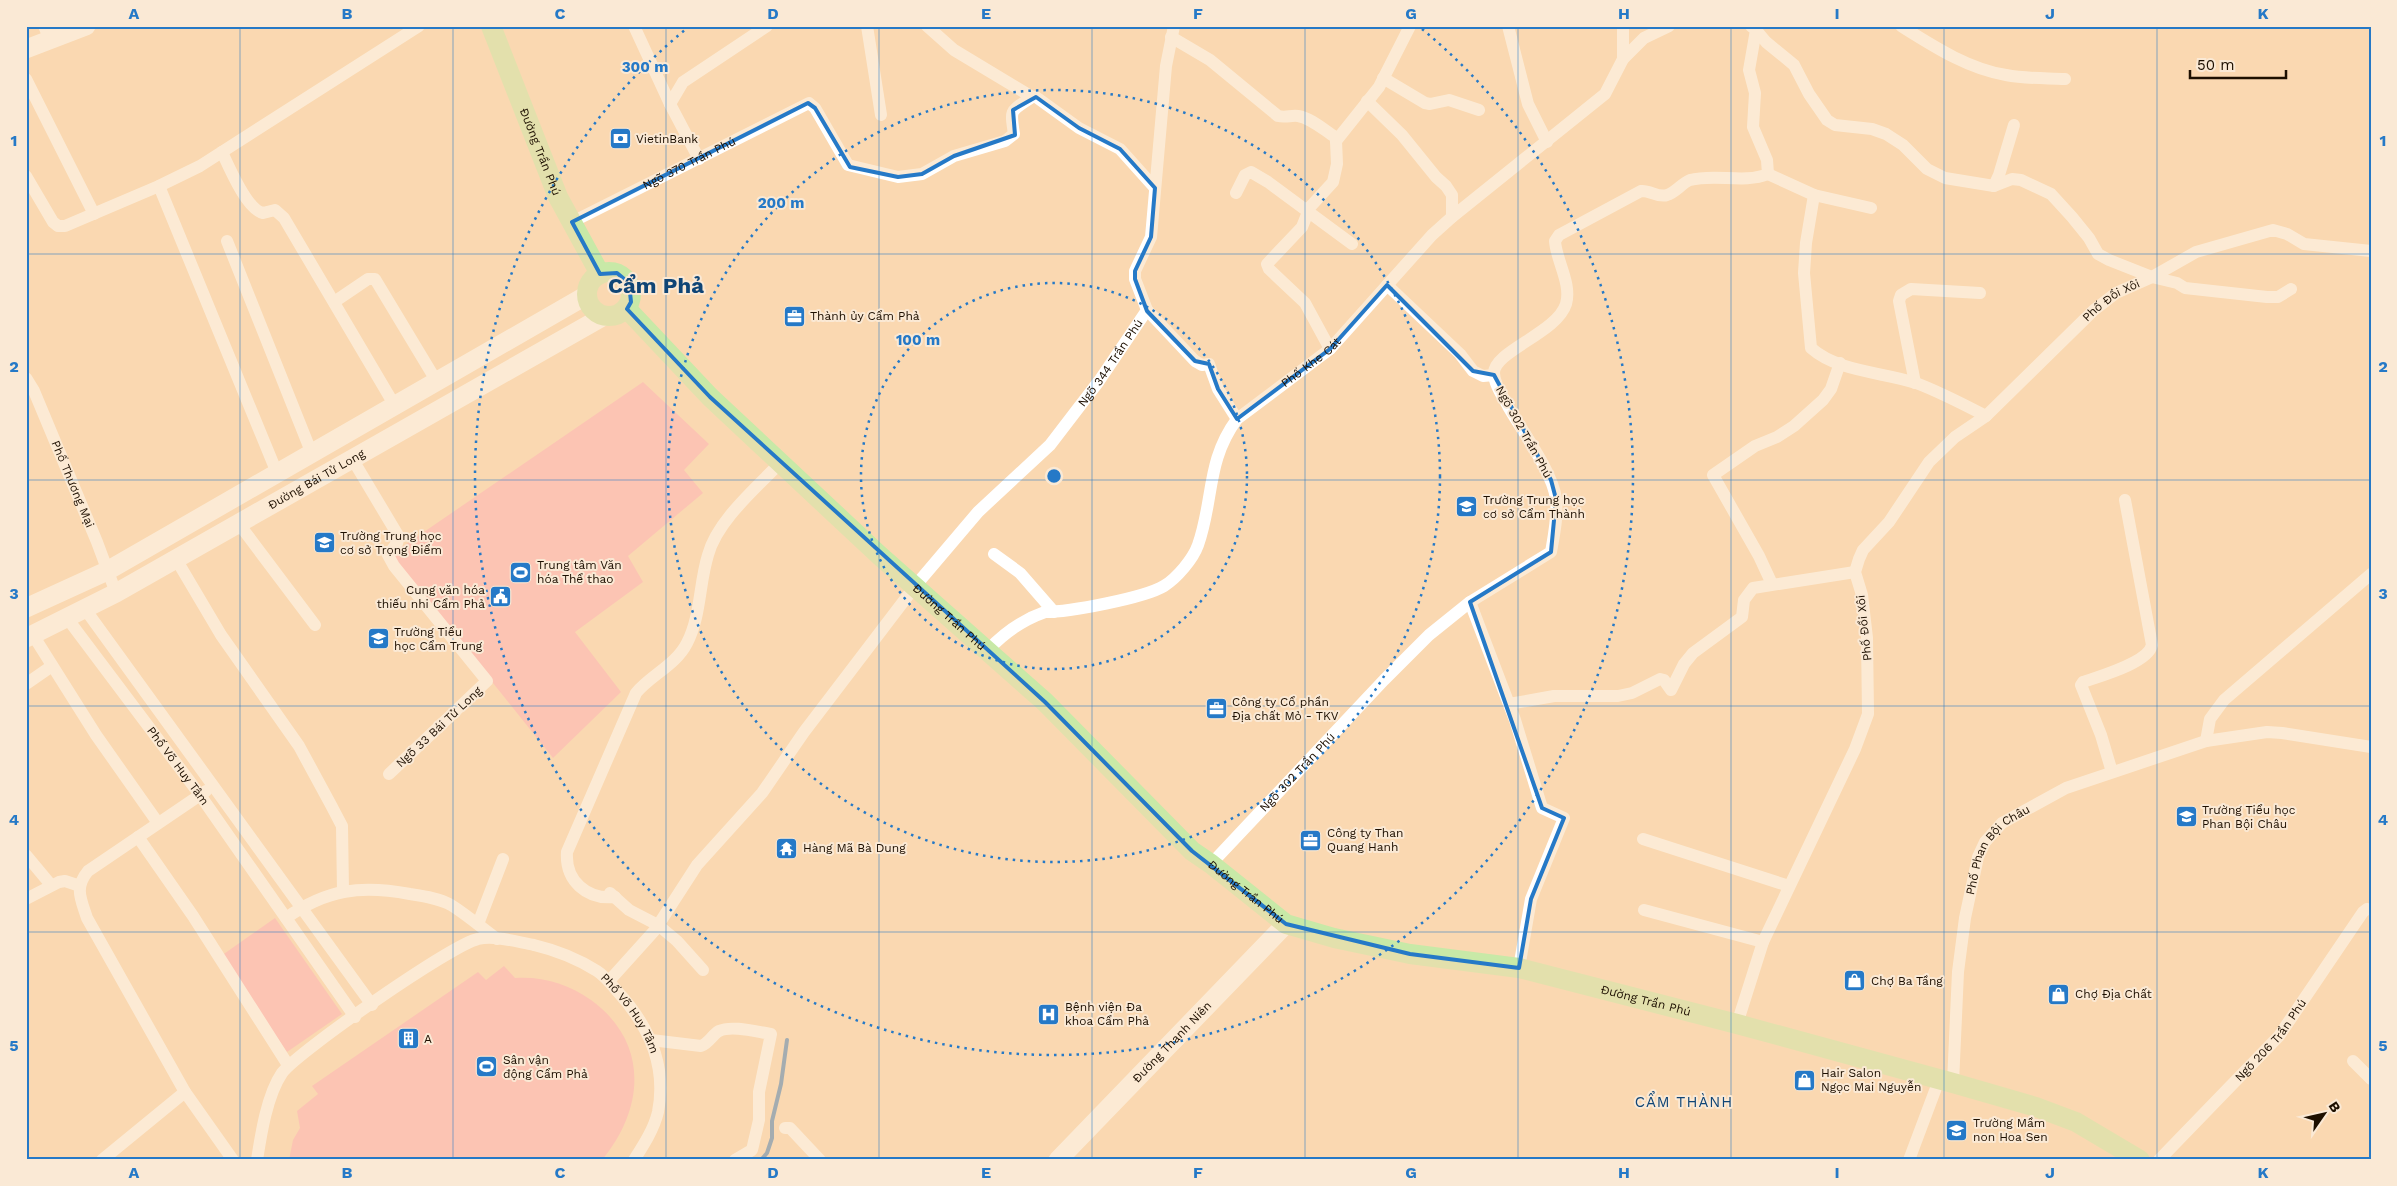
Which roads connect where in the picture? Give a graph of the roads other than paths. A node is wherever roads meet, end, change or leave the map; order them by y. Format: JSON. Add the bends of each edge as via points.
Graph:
{"nodes":[{"id":1,"x":86,"y":26,"type":"edge"},
{"id":2,"x":419,"y":26,"type":"edge"},
{"id":3,"x":491,"y":26,"type":"edge"},
{"id":4,"x":634,"y":26,"type":"edge"},
{"id":5,"x":767,"y":26,"type":"edge"},
{"id":6,"x":867,"y":26,"type":"edge"},
{"id":7,"x":927,"y":26,"type":"edge"},
{"id":8,"x":1410,"y":26,"type":"edge"},
{"id":9,"x":1508,"y":26,"type":"edge"},
{"id":10,"x":1623,"y":26,"type":"edge"},
{"id":11,"x":1669,"y":26,"type":"edge"},
{"id":12,"x":1901,"y":26,"type":"edge"},
{"id":13,"x":1754,"y":28,"type":"edge"},
{"id":14,"x":1172,"y":32,"type":"edge"},
{"id":15,"x":47,"y":33,"type":"edge"},
{"id":16,"x":1644,"y":38,"type":"junction"},
{"id":17,"x":26,"y":49,"type":"edge"},
{"id":18,"x":1623,"y":59,"type":"junction"},
{"id":19,"x":1384,"y":78,"type":"junction"},
{"id":20,"x":26,"y":79,"type":"edge"},
{"id":21,"x":2065,"y":79,"type":"dead end"},
{"id":22,"x":1032,"y":96,"type":"junction"},
{"id":23,"x":1367,"y":101,"type":"junction"},
{"id":24,"x":670,"y":104,"type":"junction"},
{"id":25,"x":1478,"y":110,"type":"dead end"},
{"id":26,"x":881,"y":114,"type":"dead end"},
{"id":27,"x":2014,"y":125,"type":"dead end"},
{"id":28,"x":1336,"y":141,"type":"junction"},
{"id":29,"x":1547,"y":142,"type":"junction"},
{"id":30,"x":222,"y":152,"type":"junction"},
{"id":31,"x":699,"y":160,"type":"junction"},
{"id":32,"x":1768,"y":174,"type":"junction"},
{"id":33,"x":26,"y":176,"type":"edge"},
{"id":34,"x":159,"y":186,"type":"junction"},
{"id":35,"x":1994,"y":186,"type":"junction"},
{"id":36,"x":1155,"y":188,"type":"junction"},
{"id":37,"x":1236,"y":193,"type":"dead end"},
{"id":38,"x":1814,"y":195,"type":"junction"},
{"id":39,"x":1870,"y":208,"type":"dead end"},
{"id":40,"x":1309,"y":212,"type":"junction"},
{"id":41,"x":94,"y":214,"type":"junction"},
{"id":42,"x":1452,"y":217,"type":"junction"},
{"id":43,"x":572,"y":222,"type":"junction"},
{"id":44,"x":227,"y":241,"type":"dead end"},
{"id":45,"x":1352,"y":244,"type":"dead end"},
{"id":46,"x":2371,"y":251,"type":"edge"},
{"id":47,"x":600,"y":274,"type":"junction"},
{"id":48,"x":2152,"y":277,"type":"junction"},
{"id":49,"x":1387,"y":285,"type":"junction"},
{"id":50,"x":2291,"y":289,"type":"dead end"},
{"id":51,"x":1980,"y":293,"type":"dead end"},
{"id":52,"x":587,"y":295,"type":"junction"},
{"id":53,"x":334,"y":302,"type":"junction"},
{"id":54,"x":627,"y":309,"type":"junction"},
{"id":55,"x":1147,"y":310,"type":"junction"},
{"id":56,"x":604,"y":316,"type":"junction"},
{"id":57,"x":1330,"y":349,"type":"junction"},
{"id":58,"x":1840,"y":363,"type":"junction"},
{"id":59,"x":1494,"y":375,"type":"junction"},
{"id":60,"x":26,"y":378,"type":"edge"},
{"id":61,"x":437,"y":382,"type":"junction"},
{"id":62,"x":1915,"y":383,"type":"junction"},
{"id":63,"x":453,"y":404,"type":"junction"},
{"id":64,"x":395,"y":406,"type":"junction"},
{"id":65,"x":1986,"y":416,"type":"junction"},
{"id":66,"x":1237,"y":419,"type":"junction"},
{"id":67,"x":312,"y":454,"type":"junction"},
{"id":68,"x":353,"y":460,"type":"junction"},
{"id":69,"x":780,"y":463,"type":"junction"},
{"id":70,"x":277,"y":474,"type":"junction"},
{"id":71,"x":261,"y":483,"type":"junction"},
{"id":72,"x":2125,"y":500,"type":"dead end"},
{"id":73,"x":275,"y":504,"type":"junction"},
{"id":74,"x":239,"y":524,"type":"junction"},
{"id":75,"x":994,"y":554,"type":"dead end"},
{"id":76,"x":176,"y":559,"type":"junction"},
{"id":77,"x":108,"y":571,"type":"junction"},
{"id":78,"x":1855,"y":572,"type":"junction"},
{"id":79,"x":2371,"y":574,"type":"edge"},
{"id":80,"x":1772,"y":584,"type":"junction"},
{"id":81,"x":916,"y":585,"type":"junction"},
{"id":82,"x":72,"y":587,"type":"junction"},
{"id":83,"x":116,"y":593,"type":"junction"},
{"id":84,"x":53,"y":596,"type":"junction"},
{"id":85,"x":1470,"y":602,"type":"junction"},
{"id":86,"x":26,"y":608,"type":"edge"},
{"id":87,"x":85,"y":609,"type":"junction"},
{"id":88,"x":1054,"y":612,"type":"junction"},
{"id":89,"x":67,"y":618,"type":"junction"},
{"id":90,"x":315,"y":625,"type":"dead end"},
{"id":91,"x":29,"y":637,"type":"edge"},
{"id":92,"x":988,"y":650,"type":"junction"},
{"id":93,"x":52,"y":666,"type":"junction"},
{"id":94,"x":26,"y":684,"type":"edge"},
{"id":95,"x":1508,"y":704,"type":"junction"},
{"id":96,"x":2206,"y":741,"type":"junction"},
{"id":97,"x":2371,"y":748,"type":"edge"},
{"id":98,"x":2112,"y":772,"type":"junction"},
{"id":99,"x":389,"y":774,"type":"dead end"},
{"id":100,"x":214,"y":785,"type":"junction"},
{"id":101,"x":200,"y":795,"type":"junction"},
{"id":102,"x":158,"y":823,"type":"junction"},
{"id":103,"x":138,"y":837,"type":"junction"},
{"id":104,"x":1643,"y":839,"type":"dead end"},
{"id":105,"x":26,"y":855,"type":"edge"},
{"id":106,"x":503,"y":859,"type":"dead end"},
{"id":107,"x":1211,"y":864,"type":"junction"},
{"id":108,"x":51,"y":885,"type":"junction"},
{"id":109,"x":80,"y":886,"type":"junction"},
{"id":110,"x":1789,"y":886,"type":"junction"},
{"id":111,"x":343,"y":891,"type":"junction"},
{"id":112,"x":26,"y":898,"type":"edge"},
{"id":113,"x":301,"y":907,"type":"junction"},
{"id":114,"x":2367,"y":909,"type":"dead end"},
{"id":115,"x":1644,"y":910,"type":"dead end"},
{"id":116,"x":286,"y":918,"type":"junction"},
{"id":117,"x":478,"y":924,"type":"junction"},
{"id":118,"x":1286,"y":924,"type":"junction"},
{"id":119,"x":658,"y":925,"type":"junction"},
{"id":120,"x":498,"y":940,"type":"junction"},
{"id":121,"x":1763,"y":942,"type":"junction"},
{"id":122,"x":1519,"y":968,"type":"junction"},
{"id":123,"x":704,"y":970,"type":"dead end"},
{"id":124,"x":608,"y":981,"type":"junction"},
{"id":125,"x":372,"y":1005,"type":"junction"},
{"id":126,"x":354,"y":1017,"type":"junction"},
{"id":127,"x":1737,"y":1024,"type":"junction"},
{"id":128,"x":651,"y":1040,"type":"junction"},
{"id":129,"x":2353,"y":1061,"type":"dead end"},
{"id":130,"x":288,"y":1065,"type":"junction"},
{"id":131,"x":2371,"y":1079,"type":"edge"},
{"id":132,"x":1946,"y":1082,"type":"junction"},
{"id":133,"x":185,"y":1092,"type":"junction"},
{"id":134,"x":785,"y":1128,"type":"dead end"},
{"id":135,"x":102,"y":1160,"type":"edge"},
{"id":136,"x":233,"y":1160,"type":"edge"},
{"id":137,"x":257,"y":1160,"type":"edge"},
{"id":138,"x":634,"y":1160,"type":"edge"},
{"id":139,"x":735,"y":1160,"type":"edge"},
{"id":140,"x":820,"y":1160,"type":"edge"},
{"id":141,"x":1058,"y":1160,"type":"edge"},
{"id":142,"x":1909,"y":1160,"type":"edge"},
{"id":143,"x":2140,"y":1160,"type":"edge"},
{"id":144,"x":2159,"y":1160,"type":"edge"}],
"edges":[{"from":1,"to":15,"type":"street"},
{"from":2,"to":30,"type":"street"},
{"from":3,"to":43,"type":"main road","name":"Đường Trần Phú","via":[[558,197]]},
{"from":4,"to":24,"type":"street"},
{"from":5,"to":24,"type":"street","via":[[683,82]]},
{"from":6,"to":26,"type":"street"},
{"from":7,"to":22,"type":"street","via":[[954,50]]},
{"from":8,"to":19,"type":"street"},
{"from":9,"to":29,"type":"street","via":[[1528,104]]},
{"from":10,"to":16,"type":"street","via":[[1633,35]]},
{"from":10,"to":18,"type":"street","name":"Phố Khe Cát"},
{"from":11,"to":16,"type":"street"},
{"from":12,"to":21,"type":"street","via":[[1947,53],[1985,70],[2024,78]]},
{"from":13,"to":32,"type":"street","via":[[1749,70],[1755,93],[1754,127],[1767,160]]},
{"from":13,"to":35,"type":"street","via":[[1794,65],[1808,94],[1827,120],[1835,125],[1886,134],[1903,145],[1927,169],[1945,178]]},
{"from":14,"to":28,"type":"street","via":[[1278,116],[1306,119],[1335,137]]},
{"from":14,"to":36,"type":"street","name":"Ngõ 344 Trần Phú"},
{"from":15,"to":17,"type":"street"},
{"from":16,"to":18,"type":"street"},
{"from":18,"to":29,"type":"street","name":"Phố Khe Cát","via":[[1605,94]]},
{"from":19,"to":23,"type":"street"},
{"from":19,"to":25,"type":"street","via":[[1425,103],[1449,100]]},
{"from":20,"to":41,"type":"street"},
{"from":22,"to":31,"type":"street","name":"Ngõ 370 Trần Phú","via":[[1012,110],[1014,134],[1010,138],[954,156],[922,174],[898,176],[848,165],[811,103]]},
{"from":22,"to":36,"type":"street","via":[[1042,99],[1079,128],[1120,150]]},
{"from":23,"to":28,"type":"street"},
{"from":23,"to":42,"type":"street","via":[[1446,186],[1452,195]]},
{"from":24,"to":31,"type":"street"},
{"from":27,"to":35,"type":"street"},
{"from":28,"to":40,"type":"street","via":[[1338,164],[1333,182]]},
{"from":29,"to":42,"type":"street","name":"Phố Khe Cát"},
{"from":30,"to":34,"type":"street"},
{"from":30,"to":53,"type":"street","via":[[254,208],[263,213],[275,210],[284,218]]},
{"from":31,"to":43,"type":"street","name":"Ngõ 370 Trần Phú"},
{"from":32,"to":38,"type":"street"},
{"from":32,"to":59,"type":"street","name":"Ngõ 302 Trần Phú","via":[[1751,179],[1692,180],[1667,195],[1641,191],[1559,236],[1554,240],[1555,250],[1567,291],[1566,304],[1537,336],[1503,356],[1496,364]]},
{"from":33,"to":41,"type":"street","via":[[58,226]]},
{"from":34,"to":41,"type":"street"},
{"from":34,"to":70,"type":"street"},
{"from":35,"to":48,"type":"street","via":[[2012,179],[2021,180],[2051,194],[2072,216],[2098,254]]},
{"from":36,"to":55,"type":"street","name":"Ngõ 344 Trần Phú","via":[[1151,237],[1135,271]]},
{"from":37,"to":40,"type":"street","via":[[1242,179],[1251,172]]},
{"from":38,"to":39,"type":"street"},
{"from":38,"to":58,"type":"street","via":[[1804,272],[1809,341],[1818,354]]},
{"from":40,"to":45,"type":"street"},
{"from":40,"to":57,"type":"street","via":[[1302,227],[1267,264],[1305,303]]},
{"from":42,"to":49,"type":"street","name":"Phố Khe Cát"},
{"from":43,"to":47,"type":"main road","name":"Đường Trần Phú"},
{"from":44,"to":67,"type":"street"},
{"from":46,"to":48,"type":"street","name":"Phố Đồi Xôi","via":[[2304,244],[2273,230],[2196,252]]},
{"from":47,"to":52,"type":"main road","via":[[591,281]]},
{"from":47,"to":54,"type":"main road","via":[[618,273],[629,284],[632,291]]},
{"from":48,"to":50,"type":"street","via":[[2178,283],[2185,288],[2267,297],[2278,296]]},
{"from":48,"to":65,"type":"street","name":"Phố Đồi Xôi","via":[[2116,293],[2094,310]]},
{"from":49,"to":57,"type":"street","name":"Phố Khe Cát"},
{"from":49,"to":59,"type":"street","via":[[1460,354],[1473,371],[1483,376]]},
{"from":51,"to":62,"type":"street","via":[[1911,289],[1901,295],[1899,302]]},
{"from":52,"to":56,"type":"main road","via":[[592,309]]},
{"from":52,"to":61,"type":"street","name":"Đường Bái Tử Long"},
{"from":53,"to":61,"type":"street","via":[[368,279],[375,279]]},
{"from":53,"to":64,"type":"street"},
{"from":54,"to":56,"type":"main road"},
{"from":54,"to":69,"type":"main road","name":"Đường Trần Phú","via":[[710,398]]},
{"from":55,"to":66,"type":"street","via":[[1195,361],[1209,364],[1218,389]]},
{"from":55,"to":81,"type":"street","name":"Ngõ 344 Trần Phú","via":[[1100,381],[1050,445],[978,512]]},
{"from":56,"to":63,"type":"street","name":"Đường Bái Tử Long"},
{"from":57,"to":66,"type":"street","name":"Phố Khe Cát"},
{"from":58,"to":62,"type":"street"},
{"from":58,"to":80,"type":"street","via":[[1831,389],[1823,400],[1794,426],[1755,446],[1714,475]]},
{"from":59,"to":85,"type":"street","name":"Ngõ 302 Trần Phú","via":[[1551,480],[1556,499],[1554,532],[1551,552]]},
{"from":60,"to":77,"type":"street","name":"Phố Thương Mại"},
{"from":61,"to":63,"type":"street"},
{"from":61,"to":64,"type":"street","name":"Đường Bái Tử Long"},
{"from":62,"to":65,"type":"street"},
{"from":63,"to":68,"type":"street","name":"Đường Bái Tử Long"},
{"from":64,"to":67,"type":"street","name":"Đường Bái Tử Long"},
{"from":65,"to":78,"type":"street","name":"Phố Đồi Xôi","via":[[1955,437],[1929,462],[1889,522],[1863,550]]},
{"from":66,"to":88,"type":"street","name":"Phố Khe Cát","via":[[1216,458],[1198,546],[1183,568],[1155,590]]},
{"from":67,"to":70,"type":"street","name":"Đường Bái Tử Long"},
{"from":68,"to":73,"type":"street","name":"Đường Bái Tử Long"},
{"from":68,"to":99,"type":"street","name":"Ngõ 33 Bái Tử Long","via":[[399,537],[388,555],[394,566],[487,681]]},
{"from":69,"to":81,"type":"main road","name":"Đường Trần Phú"},
{"from":69,"to":119,"type":"street","via":[[750,494],[714,540],[708,554],[693,631],[687,644],[674,661],[636,693],[566,852],[568,874],[580,887],[600,898],[611,894],[629,910]]},
{"from":70,"to":71,"type":"street","name":"Đường Bái Tử Long"},
{"from":71,"to":73,"type":"street"},
{"from":71,"to":77,"type":"street","name":"Đường Bái Tử Long"},
{"from":72,"to":98,"type":"street","via":[[2153,639],[2151,649],[2137,661],[2081,685]]},
{"from":73,"to":74,"type":"street","name":"Đường Bái Tử Long"},
{"from":74,"to":76,"type":"street","name":"Đường Bái Tử Long"},
{"from":74,"to":90,"type":"street"},
{"from":75,"to":88,"type":"street","via":[[1020,574]]},
{"from":76,"to":83,"type":"street","name":"Đường Bái Tử Long"},
{"from":76,"to":111,"type":"street","via":[[222,635],[299,746],[342,826]]},
{"from":77,"to":82,"type":"street","name":"Đường Bái Tử Long"},
{"from":77,"to":83,"type":"street","name":"Phố Thương Mại"},
{"from":78,"to":80,"type":"street"},
{"from":78,"to":110,"type":"street","name":"Phố Đồi Xôi","via":[[1862,595],[1867,638],[1868,714],[1855,749]]},
{"from":79,"to":96,"type":"street","via":[[2224,700],[2210,719]]},
{"from":80,"to":95,"type":"street","via":[[1753,588],[1746,594],[1742,617],[1693,653],[1671,690],[1660,679],[1618,696],[1554,696]]},
{"from":81,"to":92,"type":"main road","name":"Đường Trần Phú"},
{"from":81,"to":119,"type":"street","name":"Ngõ 344 Trần Phú","via":[[804,732],[762,793],[697,865]]},
{"from":82,"to":84,"type":"street","name":"Đường Bái Tử Long"},
{"from":82,"to":87,"type":"street"},
{"from":83,"to":87,"type":"street","name":"Đường Bái Tử Long"},
{"from":84,"to":86,"type":"street","name":"Đường Bái Tử Long"},
{"from":84,"to":89,"type":"street"},
{"from":85,"to":95,"type":"street"},
{"from":85,"to":107,"type":"street","name":"Ngõ 302 Trần Phú","via":[[1429,635],[1384,680]]},
{"from":87,"to":89,"type":"street","name":"Đường Bái Tử Long"},
{"from":87,"to":100,"type":"street","name":"Phố Võ Huy Tâm"},
{"from":88,"to":92,"type":"street","name":"Phố Khe Cát","via":[[1044,612],[1015,626]]},
{"from":89,"to":91,"type":"street","name":"Đường Bái Tử Long"},
{"from":89,"to":101,"type":"street","name":"Phố Võ Huy Tâm"},
{"from":91,"to":93,"type":"street"},
{"from":92,"to":107,"type":"main road","name":"Đường Trần Phú","via":[[1045,702],[1192,851]]},
{"from":93,"to":94,"type":"street"},
{"from":93,"to":102,"type":"street"},
{"from":95,"to":122,"type":"street","via":[[1542,808],[1564,818],[1531,899]]},
{"from":96,"to":97,"type":"street","name":"Phố Phan Bội Châu","via":[[2267,732]]},
{"from":96,"to":98,"type":"street","name":"Phố Phan Bội Châu"},
{"from":98,"to":132,"type":"street","name":"Phố Phan Bội Châu","via":[[2066,788],[2017,813],[2002,823],[1985,842],[1978,857],[1965,918]]},
{"from":100,"to":101,"type":"street"},
{"from":100,"to":113,"type":"street","name":"Phố Võ Huy Tâm"},
{"from":101,"to":102,"type":"street"},
{"from":101,"to":116,"type":"street","name":"Phố Võ Huy Tâm"},
{"from":102,"to":103,"type":"street"},
{"from":103,"to":109,"type":"street","via":[[88,872],[80,880]]},
{"from":103,"to":130,"type":"street","via":[[193,916]]},
{"from":104,"to":110,"type":"street"},
{"from":105,"to":108,"type":"street"},
{"from":106,"to":117,"type":"street"},
{"from":107,"to":118,"type":"main road","name":"Đường Trần Phú"},
{"from":108,"to":109,"type":"street","via":[[65,881]]},
{"from":108,"to":112,"type":"street"},
{"from":109,"to":133,"type":"street","via":[[87,918]]},
{"from":110,"to":121,"type":"street","name":"Phố Đồi Xôi"},
{"from":111,"to":113,"type":"street","name":"Phố Võ Huy Tâm"},
{"from":111,"to":117,"type":"street","name":"Phố Võ Huy Tâm","via":[[359,888],[428,897],[449,904]]},
{"from":113,"to":116,"type":"street","name":"Phố Võ Huy Tâm"},
{"from":113,"to":125,"type":"street","name":"Phố Võ Huy Tâm"},
{"from":114,"to":144,"type":"street","name":"Ngõ 206 Trần Phú","via":[[2279,1036]]},
{"from":115,"to":121,"type":"street"},
{"from":116,"to":126,"type":"street","name":"Phố Võ Huy Tâm"},
{"from":117,"to":120,"type":"street","name":"Phố Võ Huy Tâm"},
{"from":118,"to":122,"type":"main road","name":"Đường Trần Phú","via":[[1410,954]]},
{"from":118,"to":141,"type":"street","name":"Đường Thanh Niên"},
{"from":119,"to":123,"type":"street"},
{"from":119,"to":124,"type":"street","name":"Ngõ 344 Trần Phú"},
{"from":120,"to":124,"type":"street","name":"Phố Võ Huy Tâm","via":[[552,949],[597,971]]},
{"from":120,"to":125,"type":"street","name":"Phố Võ Huy Tâm","via":[[478,939],[440,958]]},
{"from":121,"to":127,"type":"street","name":"Phố Đồi Xôi"},
{"from":122,"to":127,"type":"main road","name":"Đường Trần Phú"},
{"from":124,"to":128,"type":"street","name":"Phố Võ Huy Tâm","via":[[628,1002]]},
{"from":125,"to":126,"type":"street","name":"Phố Võ Huy Tâm"},
{"from":126,"to":130,"type":"street","name":"Phố Võ Huy Tâm"},
{"from":127,"to":132,"type":"main road","name":"Đường Trần Phú"},
{"from":128,"to":138,"type":"street","name":"Phố Võ Huy Tâm","via":[[658,1058],[661,1086],[657,1114]]},
{"from":128,"to":139,"type":"street","via":[[701,1046],[726,1029],[771,1034],[752,1150]]},
{"from":129,"to":131,"type":"street"},
{"from":130,"to":137,"type":"street","name":"Phố Võ Huy Tâm","via":[[280,1076],[262,1124]]},
{"from":132,"to":142,"type":"street","name":"Phố Phan Bội Châu"},
{"from":132,"to":143,"type":"main road","name":"Đường Trần Phú","via":[[2036,1107],[2076,1122]]},
{"from":133,"to":135,"type":"street"},
{"from":133,"to":136,"type":"street"},
{"from":134,"to":140,"type":"street","via":[[790,1128]]}]}
